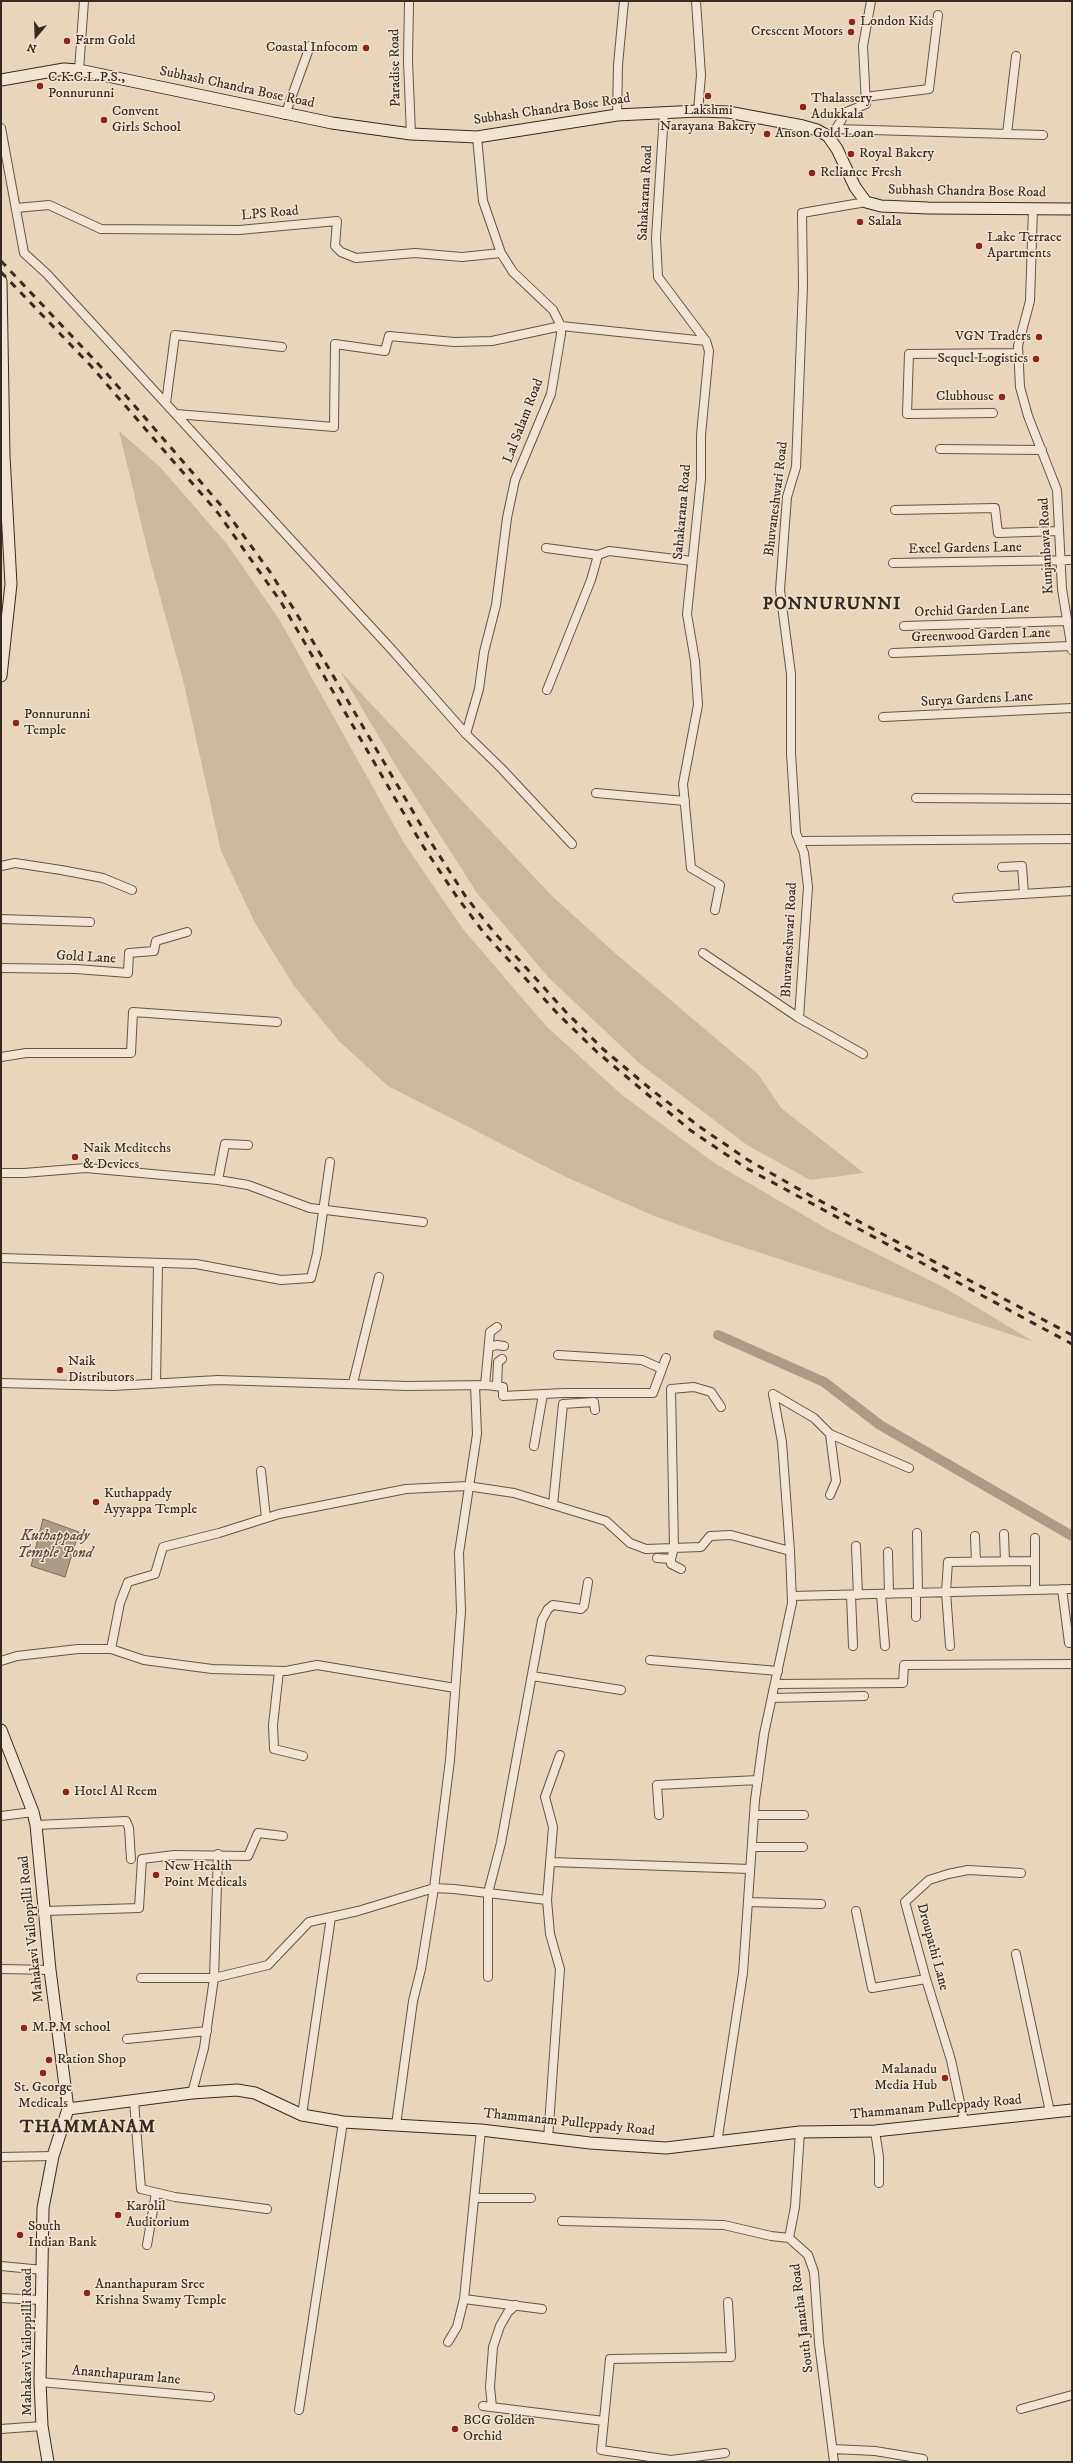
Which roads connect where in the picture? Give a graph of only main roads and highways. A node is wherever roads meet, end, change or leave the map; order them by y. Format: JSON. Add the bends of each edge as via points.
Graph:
{"nodes":[{"id":1,"x":1,"y":80,"type":"edge"},
{"id":2,"x":1072,"y":209,"type":"edge"},
{"id":3,"x":1,"y":281,"type":"edge"},
{"id":4,"x":1,"y":676,"type":"edge"},
{"id":5,"x":1,"y":1730,"type":"edge"},
{"id":6,"x":68,"y":2109,"type":"junction"},
{"id":7,"x":1072,"y":2110,"type":"edge"},
{"id":8,"x":48,"y":2462,"type":"edge"}],
"edges":[{"from":1,"to":2,"type":"main road","name":"Subhash Chandra Bose Road","via":[[64,69],[79,70],[285,115],[411,134],[477,137],[617,114],[728,112],[832,133],[855,187],[866,202],[896,207]]},
{"from":3,"to":4,"type":"main road","via":[[4,456],[11,584]]},
{"from":5,"to":6,"type":"main road","name":"Mahakavi Vailoppilli Road","via":[[36,1825],[50,1970]]},
{"from":6,"to":7,"type":"main road","name":"Thammanam Pulleppady Road","via":[[236,2090],[255,2093],[302,2115],[343,2122],[481,2130],[548,2139],[666,2148],[800,2132],[875,2131]]},
{"from":6,"to":8,"type":"main road","name":"Mahakavi Vailoppilli Road","via":[[53,2156],[43,2208],[40,2382],[42,2426]]}]}
